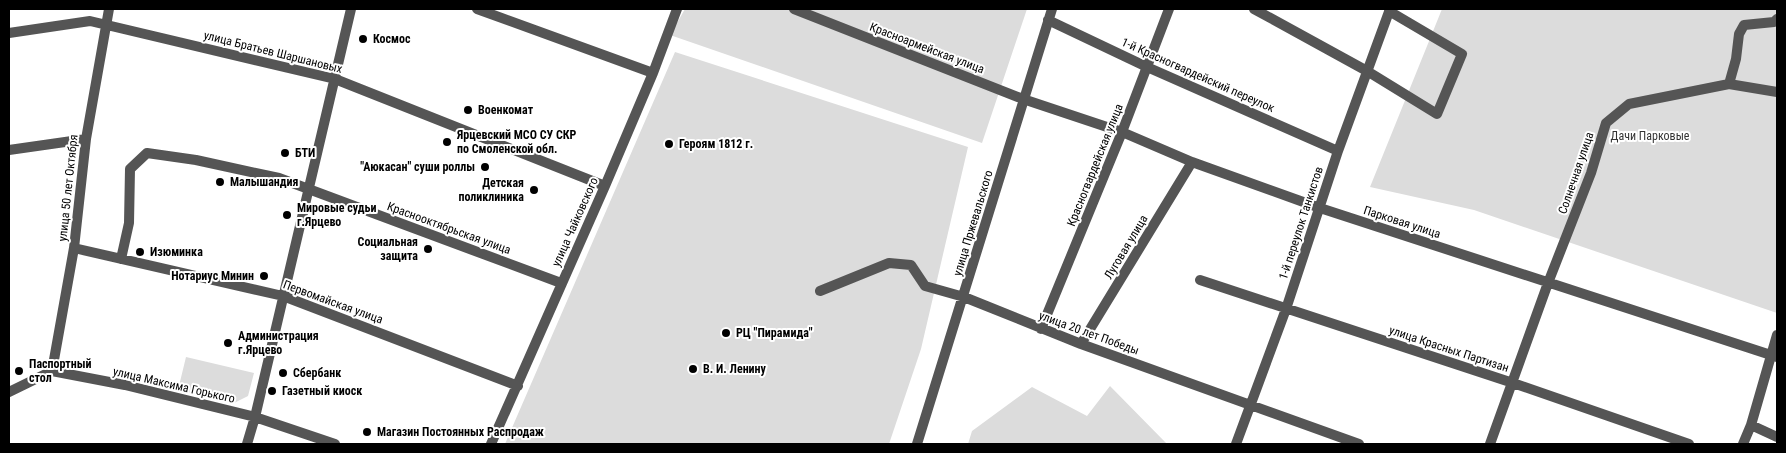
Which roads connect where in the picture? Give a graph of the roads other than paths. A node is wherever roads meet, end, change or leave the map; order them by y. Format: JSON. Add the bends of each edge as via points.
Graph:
{"nodes":[{"id":1,"x":109,"y":9,"type":"edge"},
{"id":2,"x":350,"y":9,"type":"edge"},
{"id":3,"x":477,"y":9,"type":"edge"},
{"id":4,"x":677,"y":9,"type":"edge"},
{"id":5,"x":794,"y":9,"type":"edge"},
{"id":6,"x":1052,"y":9,"type":"edge"},
{"id":7,"x":1169,"y":9,"type":"edge"},
{"id":8,"x":1254,"y":9,"type":"edge"},
{"id":9,"x":1390,"y":10,"type":"edge"},
{"id":10,"x":1777,"y":19,"type":"edge"},
{"id":11,"x":1048,"y":20,"type":"junction"},
{"id":12,"x":106,"y":24,"type":"junction"},
{"id":13,"x":9,"y":33,"type":"edge"},
{"id":14,"x":1147,"y":67,"type":"junction"},
{"id":15,"x":1367,"y":71,"type":"junction"},
{"id":16,"x":652,"y":72,"type":"junction"},
{"id":17,"x":335,"y":79,"type":"junction"},
{"id":18,"x":1729,"y":84,"type":"junction"},
{"id":19,"x":1777,"y":92,"type":"edge"},
{"id":20,"x":1023,"y":99,"type":"junction"},
{"id":21,"x":1122,"y":132,"type":"junction"},
{"id":22,"x":86,"y":139,"type":"junction"},
{"id":23,"x":9,"y":150,"type":"edge"},
{"id":24,"x":1338,"y":150,"type":"junction"},
{"id":25,"x":1192,"y":162,"type":"junction"},
{"id":26,"x":605,"y":186,"type":"junction"},
{"id":27,"x":309,"y":189,"type":"junction"},
{"id":28,"x":1320,"y":208,"type":"junction"},
{"id":29,"x":74,"y":248,"type":"junction"},
{"id":30,"x":121,"y":259,"type":"junction"},
{"id":31,"x":1200,"y":280,"type":"dead end"},
{"id":32,"x":561,"y":283,"type":"junction"},
{"id":33,"x":1548,"y":283,"type":"junction"},
{"id":34,"x":820,"y":291,"type":"dead end"},
{"id":35,"x":283,"y":296,"type":"junction"},
{"id":36,"x":964,"y":298,"type":"junction"},
{"id":37,"x":1286,"y":309,"type":"junction"},
{"id":38,"x":1041,"y":329,"type":"junction"},
{"id":39,"x":1777,"y":335,"type":"edge"},
{"id":40,"x":1081,"y":344,"type":"junction"},
{"id":41,"x":1774,"y":356,"type":"edge"},
{"id":42,"x":52,"y":371,"type":"junction"},
{"id":43,"x":1513,"y":383,"type":"junction"},
{"id":44,"x":518,"y":386,"type":"junction"},
{"id":45,"x":9,"y":392,"type":"edge"},
{"id":46,"x":1250,"y":406,"type":"junction"},
{"id":47,"x":256,"y":417,"type":"junction"},
{"id":48,"x":1751,"y":425,"type":"junction"},
{"id":49,"x":1777,"y":437,"type":"edge"},
{"id":50,"x":247,"y":444,"type":"edge"},
{"id":51,"x":335,"y":444,"type":"edge"},
{"id":52,"x":491,"y":444,"type":"edge"},
{"id":53,"x":917,"y":444,"type":"edge"},
{"id":54,"x":1236,"y":444,"type":"edge"},
{"id":55,"x":1359,"y":444,"type":"edge"},
{"id":56,"x":1490,"y":444,"type":"edge"},
{"id":57,"x":1689,"y":444,"type":"edge"},
{"id":58,"x":1743,"y":444,"type":"edge"}],
"edges":[{"from":1,"to":12,"type":"street","name":"улица 50 лет Октября"},
{"from":2,"to":17,"type":"street"},
{"from":3,"to":16,"type":"street"},
{"from":4,"to":16,"type":"street","name":"улица Чайковского"},
{"from":5,"to":20,"type":"street","name":"Красноармейская улица"},
{"from":6,"to":11,"type":"street","name":"улица Пржевальского"},
{"from":7,"to":14,"type":"street","name":"Красногвардейская улица"},
{"from":8,"to":15,"type":"street"},
{"from":9,"to":15,"type":"street","name":"1-й переулок Танкистов"},
{"from":9,"to":15,"type":"street","via":[[1462,54],[1437,114]]},
{"from":10,"to":18,"type":"street","via":[[1744,25],[1738,34]]},
{"from":11,"to":14,"type":"street","name":"1-й Красногвардейский переулок"},
{"from":11,"to":20,"type":"street","name":"улица Пржевальского"},
{"from":12,"to":13,"type":"street","name":"улица Братьев Шаршановых","via":[[90,21]]},
{"from":12,"to":17,"type":"street","name":"улица Братьев Шаршановых"},
{"from":12,"to":22,"type":"street","name":"улица 50 лет Октября"},
{"from":14,"to":21,"type":"street","name":"Красногвардейская улица"},
{"from":14,"to":24,"type":"street","name":"1-й Красногвардейский переулок"},
{"from":15,"to":24,"type":"street","name":"1-й переулок Танкистов"},
{"from":16,"to":26,"type":"street","name":"улица Чайковского"},
{"from":17,"to":26,"type":"street","name":"улица Братьев Шаршановых"},
{"from":17,"to":27,"type":"street"},
{"from":18,"to":19,"type":"street"},
{"from":18,"to":33,"type":"street","name":"Солнечная улица","via":[[1629,104],[1606,123],[1591,173]]},
{"from":20,"to":21,"type":"street","name":"Парковая улица"},
{"from":20,"to":36,"type":"street","name":"улица Пржевальского"},
{"from":21,"to":25,"type":"street","name":"Парковая улица"},
{"from":21,"to":38,"type":"street","name":"Красногвардейская улица"},
{"from":22,"to":23,"type":"street"},
{"from":22,"to":29,"type":"street","name":"улица 50 лет Октября"},
{"from":24,"to":28,"type":"street","name":"1-й переулок Танкистов"},
{"from":25,"to":28,"type":"street","name":"Парковая улица"},
{"from":25,"to":40,"type":"street","name":"Луговая улица"},
{"from":26,"to":32,"type":"street","name":"улица Чайковского"},
{"from":27,"to":30,"type":"street","name":"Краснооктябрьская улица","via":[[280,178],[147,153],[130,169],[129,224]]},
{"from":27,"to":32,"type":"street","name":"Краснооктябрьская улица"},
{"from":27,"to":35,"type":"street"},
{"from":28,"to":33,"type":"street","name":"Парковая улица"},
{"from":28,"to":37,"type":"street","name":"1-й переулок Танкистов"},
{"from":29,"to":30,"type":"street","name":"Первомайская улица"},
{"from":29,"to":42,"type":"street","name":"улица 50 лет Октября"},
{"from":30,"to":35,"type":"street","name":"Первомайская улица"},
{"from":31,"to":37,"type":"street","name":"улица Красных Партизан"},
{"from":32,"to":44,"type":"street","name":"улица Чайковского"},
{"from":33,"to":41,"type":"street","name":"Парковая улица"},
{"from":33,"to":43,"type":"street","name":"Солнечная улица"},
{"from":34,"to":36,"type":"street","name":"улица 20 лет Победы","via":[[889,263],[911,264],[925,286]]},
{"from":35,"to":44,"type":"street","name":"Первомайская улица"},
{"from":35,"to":47,"type":"street"},
{"from":36,"to":38,"type":"street","name":"улица 20 лет Победы"},
{"from":36,"to":53,"type":"street","name":"улица Пржевальского"},
{"from":37,"to":43,"type":"street","name":"улица Красных Партизан"},
{"from":37,"to":46,"type":"street","name":"1-й переулок Танкистов"},
{"from":38,"to":40,"type":"street","name":"улица 20 лет Победы"},
{"from":39,"to":41,"type":"street"},
{"from":40,"to":46,"type":"street","name":"улица 20 лет Победы"},
{"from":41,"to":48,"type":"street"},
{"from":42,"to":45,"type":"street"},
{"from":42,"to":47,"type":"street","name":"улица Максима Горького","via":[[126,385]]},
{"from":43,"to":56,"type":"street","name":"Солнечная улица"},
{"from":43,"to":57,"type":"street","name":"улица Красных Партизан"},
{"from":44,"to":52,"type":"street","name":"улица Чайковского"},
{"from":46,"to":54,"type":"street","name":"1-й переулок Танкистов"},
{"from":46,"to":55,"type":"street","name":"улица 20 лет Победы"},
{"from":47,"to":50,"type":"street"},
{"from":47,"to":51,"type":"street","name":"улица Максима Горького"},
{"from":48,"to":49,"type":"street"},
{"from":48,"to":58,"type":"street"}]}
